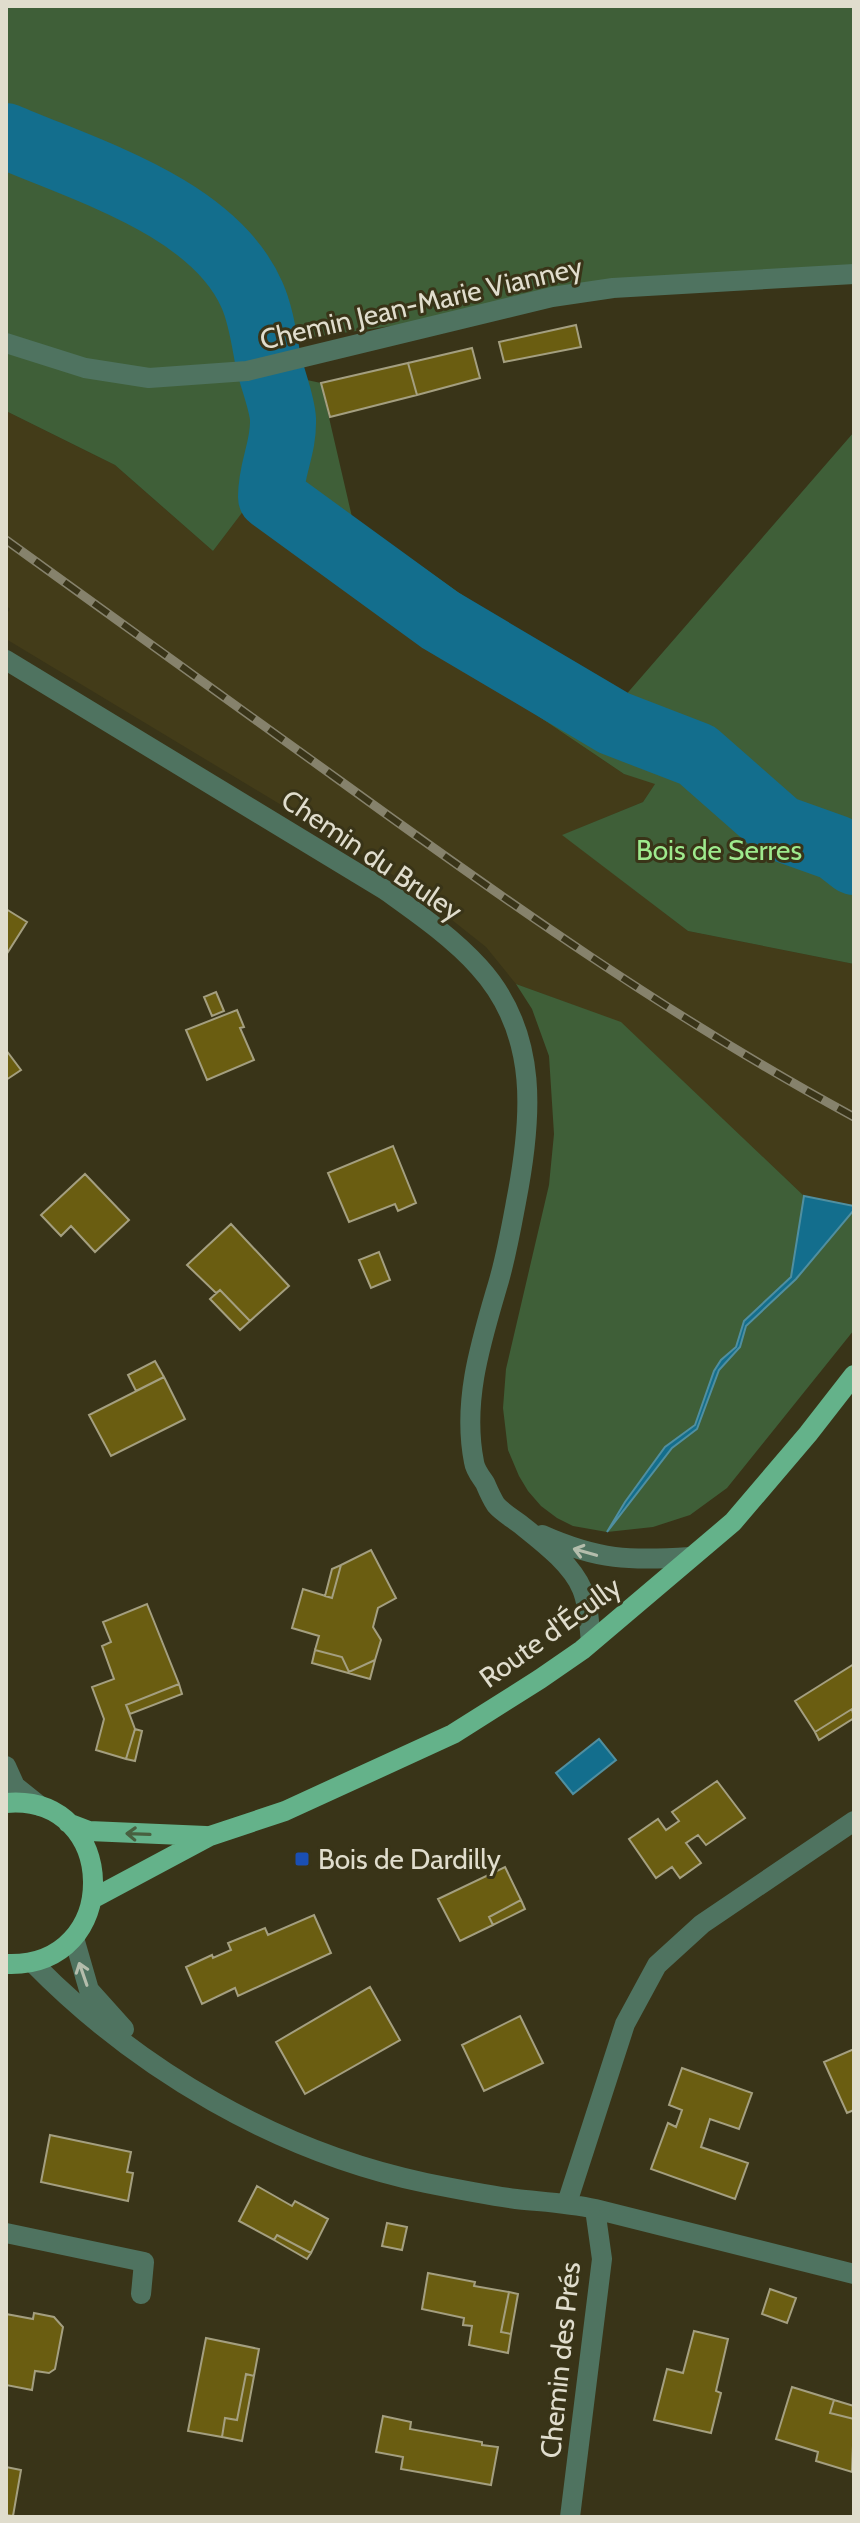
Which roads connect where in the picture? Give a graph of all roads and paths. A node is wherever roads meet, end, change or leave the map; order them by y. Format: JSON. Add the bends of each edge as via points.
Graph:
{"nodes":[{"id":1,"x":854,"y":274,"type":"edge"},
{"id":2,"x":6,"y":343,"type":"edge"},
{"id":3,"x":6,"y":660,"type":"edge"},
{"id":4,"x":854,"y":1375,"type":"edge"},
{"id":5,"x":524,"y":1527,"type":"junction"},
{"id":6,"x":690,"y":1557,"type":"junction"},
{"id":7,"x":591,"y":1642,"type":"junction"},
{"id":8,"x":6,"y":1766,"type":"edge"},
{"id":9,"x":6,"y":1803,"type":"edge"},
{"id":10,"x":40,"y":1806,"type":"junction"},
{"id":11,"x":854,"y":1821,"type":"edge"},
{"id":12,"x":68,"y":1822,"type":"junction"},
{"id":13,"x":210,"y":1836,"type":"junction"},
{"id":14,"x":94,"y":1898,"type":"junction"},
{"id":15,"x":74,"y":1938,"type":"junction"},
{"id":16,"x":33,"y":1963,"type":"junction"},
{"id":17,"x":6,"y":1964,"type":"edge"},
{"id":18,"x":169,"y":2075,"type":"junction"},
{"id":19,"x":567,"y":2203,"type":"junction"},
{"id":20,"x":595,"y":2209,"type":"junction"},
{"id":21,"x":6,"y":2233,"type":"edge"},
{"id":22,"x":854,"y":2274,"type":"edge"},
{"id":23,"x":141,"y":2294,"type":"dead end"},
{"id":24,"x":570,"y":2517,"type":"edge"}],
"edges":[{"from":1,"to":2,"type":"street","name":"Chemin Jean-Marie Vianney","via":[[567,295],[247,371],[149,378],[85,368]]},
{"from":3,"to":5,"type":"street","name":"Chemin du Bruley","via":[[385,890],[480,968],[498,995],[523,1055],[529,1121],[504,1265],[477,1358],[469,1419],[474,1466],[497,1505]]},
{"from":4,"to":6,"type":"main road","name":"Route d'Écully","via":[[733,1522]]},
{"from":6,"to":5,"type":"street","name":"Chemin du Bruley","one_way":true,"via":[[603,1557]]},
{"from":5,"to":7,"type":"street","name":"Chemin du Bruley","via":[[581,1586]]},
{"from":6,"to":7,"type":"main road","name":"Route d'Écully"},
{"from":7,"to":13,"type":"main road","name":"Route d'Écully","via":[[453,1734],[285,1811]]},
{"from":8,"to":10,"type":"street","via":[[15,1786]]},
{"from":9,"to":10,"type":"main road"},
{"from":10,"to":12,"type":"main road"},
{"from":11,"to":19,"type":"street","via":[[702,1924],[657,1965],[625,2024]]},
{"from":13,"to":12,"type":"main road","name":"Route d'Écully","one_way":true,"via":[[89,1831]]},
{"from":12,"to":14,"type":"main road","via":[[91,1856]]},
{"from":13,"to":14,"type":"main road","name":"Route d'Écully"},
{"from":14,"to":15,"type":"main road"},
{"from":15,"to":16,"type":"main road"},
{"from":18,"to":15,"type":"street","one_way":true,"via":[[89,1990]]},
{"from":16,"to":17,"type":"main road"},
{"from":16,"to":18,"type":"street","via":[[119,2040]]},
{"from":18,"to":19,"type":"street","via":[[268,2130],[344,2160],[424,2183]]},
{"from":19,"to":20,"type":"street"},
{"from":20,"to":22,"type":"street"},
{"from":20,"to":24,"type":"street","name":"Chemin des Prés","via":[[602,2259]]},
{"from":21,"to":23,"type":"street","via":[[144,2262]]}]}
